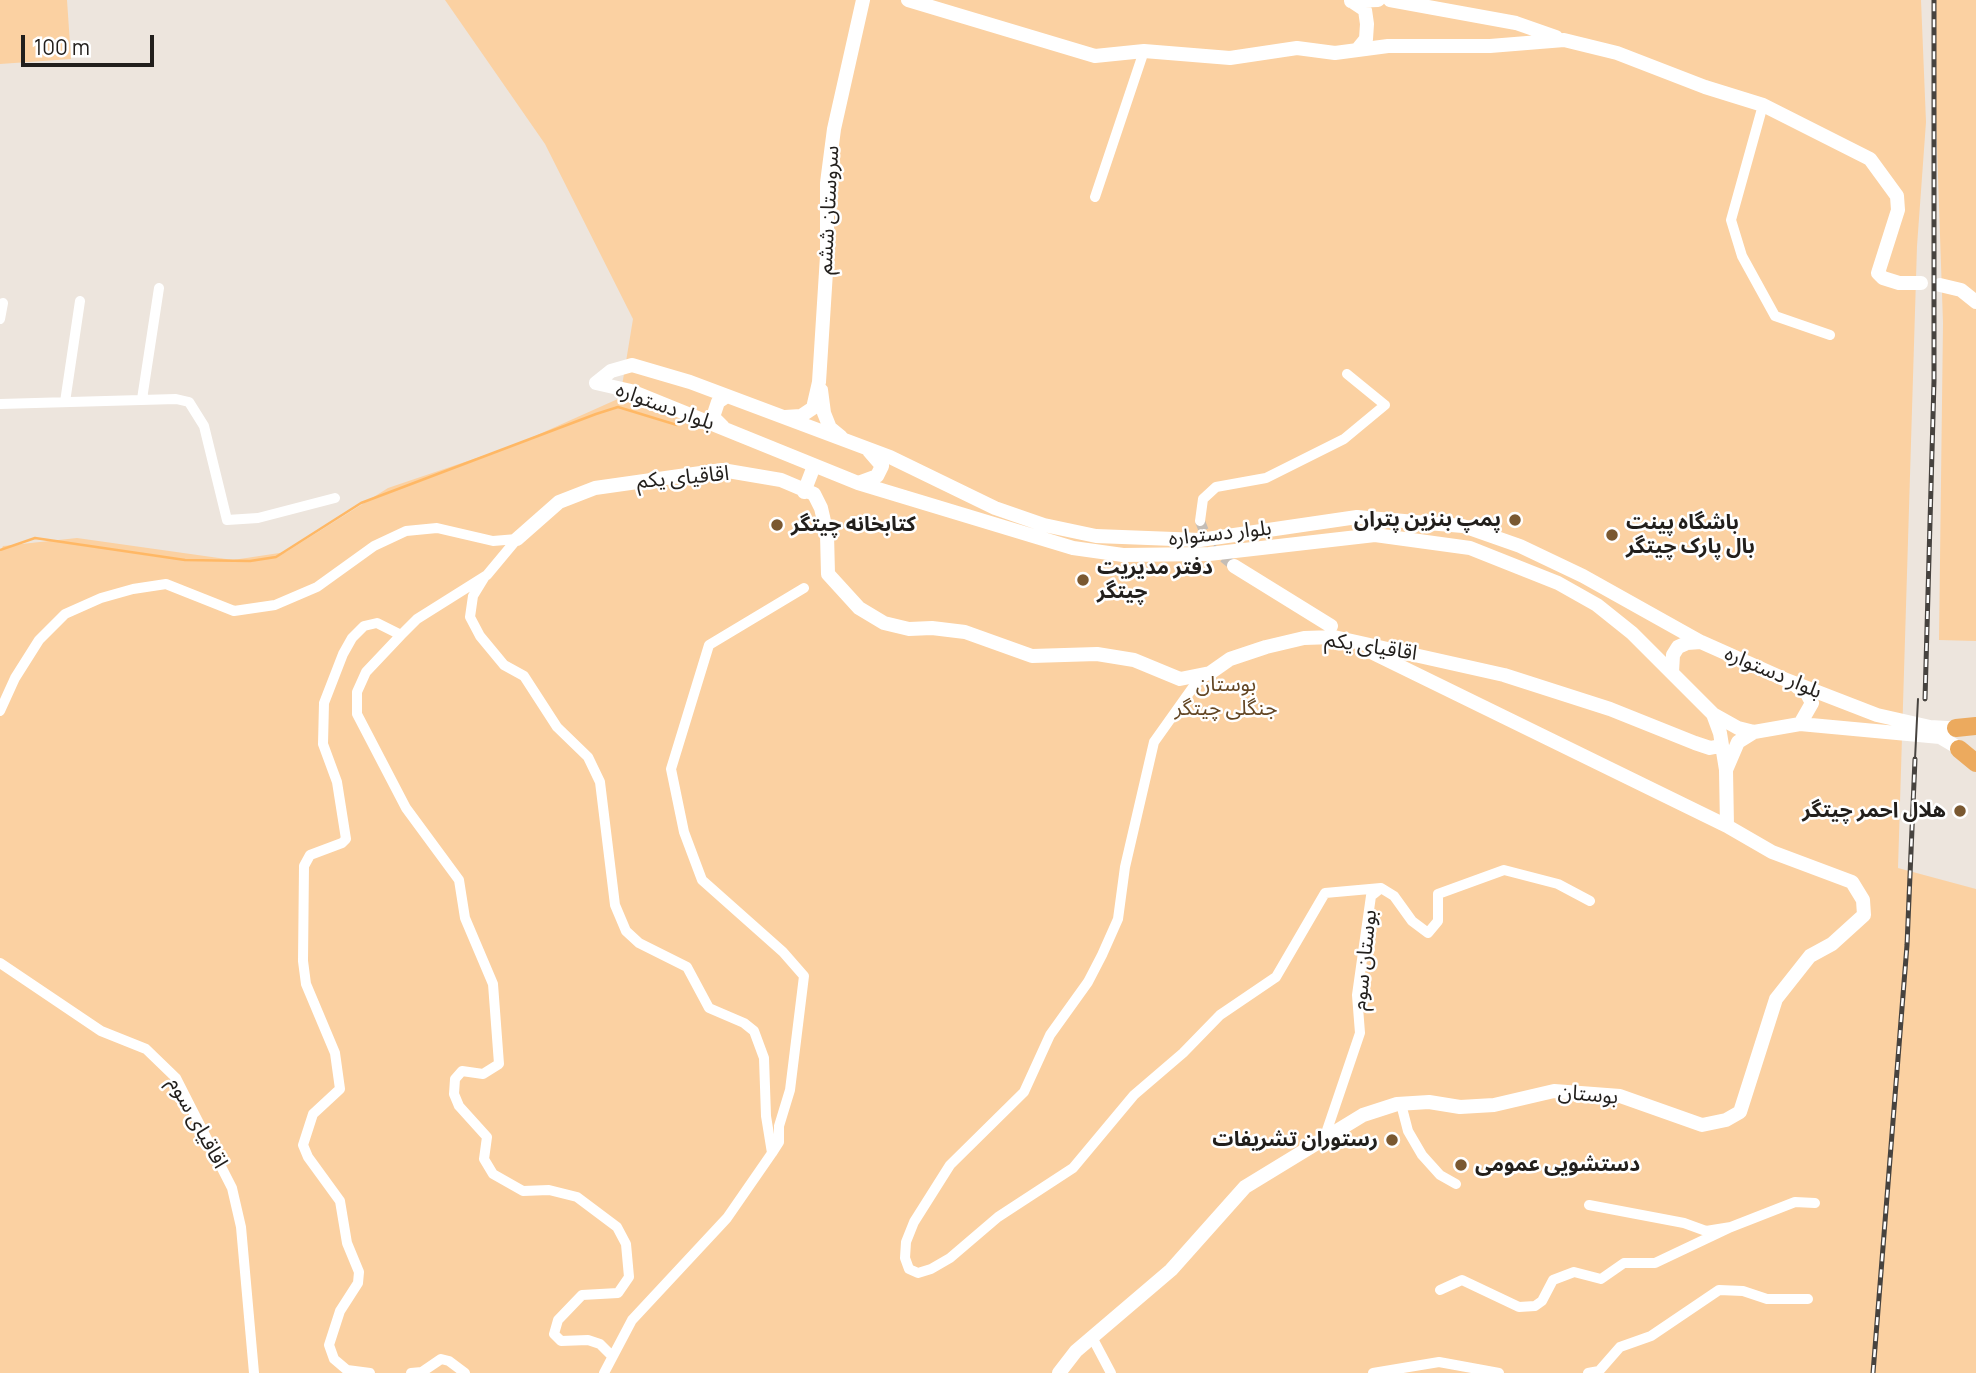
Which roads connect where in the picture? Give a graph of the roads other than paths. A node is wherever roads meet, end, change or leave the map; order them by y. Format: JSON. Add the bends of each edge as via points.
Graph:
{"nodes":[{"id":1,"x":863,"y":0,"type":"edge"},
{"id":2,"x":908,"y":0,"type":"edge"},
{"id":3,"x":1378,"y":0,"type":"edge"},
{"id":4,"x":1390,"y":0,"type":"edge"},
{"id":5,"x":1349,"y":1,"type":"edge"},
{"id":6,"x":1564,"y":40,"type":"junction"},
{"id":7,"x":1357,"y":50,"type":"junction"},
{"id":8,"x":1144,"y":51,"type":"junction"},
{"id":9,"x":1763,"y":104,"type":"junction"},
{"id":10,"x":1095,"y":197,"type":"dead end"},
{"id":11,"x":1921,"y":283,"type":"dead end"},
{"id":12,"x":1940,"y":285,"type":"dead end"},
{"id":13,"x":159,"y":288,"type":"dead end"},
{"id":14,"x":80,"y":301,"type":"dead end"},
{"id":15,"x":1976,"y":302,"type":"edge"},
{"id":16,"x":3,"y":303,"type":"dead end"},
{"id":17,"x":0,"y":319,"type":"edge"},
{"id":18,"x":1829,"y":335,"type":"dead end"},
{"id":19,"x":1347,"y":374,"type":"dead end"},
{"id":20,"x":820,"y":382,"type":"junction"},
{"id":21,"x":727,"y":396,"type":"junction"},
{"id":22,"x":142,"y":399,"type":"junction"},
{"id":23,"x":65,"y":402,"type":"junction"},
{"id":24,"x":0,"y":404,"type":"edge"},
{"id":25,"x":783,"y":418,"type":"junction"},
{"id":26,"x":725,"y":430,"type":"junction"},
{"id":27,"x":847,"y":442,"type":"junction"},
{"id":28,"x":866,"y":448,"type":"junction"},
{"id":29,"x":790,"y":456,"type":"junction"},
{"id":30,"x":814,"y":466,"type":"junction"},
{"id":31,"x":781,"y":480,"type":"junction"},
{"id":32,"x":858,"y":483,"type":"junction"},
{"id":33,"x":804,"y":492,"type":"junction"},
{"id":34,"x":335,"y":498,"type":"dead end"},
{"id":35,"x":1200,"y":521,"type":"dead end"},
{"id":36,"x":517,"y":538,"type":"junction"},
{"id":37,"x":1234,"y":566,"type":"tunnel mouth"},
{"id":38,"x":487,"y":575,"type":"junction"},
{"id":39,"x":804,"y":588,"type":"dead end"},
{"id":40,"x":1331,"y":626,"type":"dead end"},
{"id":41,"x":401,"y":635,"type":"junction"},
{"id":42,"x":1701,"y":642,"type":"junction"},
{"id":43,"x":1373,"y":653,"type":"dead end"},
{"id":44,"x":1672,"y":672,"type":"junction"},
{"id":45,"x":1210,"y":674,"type":"junction"},
{"id":46,"x":1784,"y":679,"type":"junction"},
{"id":47,"x":0,"y":711,"type":"edge"},
{"id":48,"x":1713,"y":714,"type":"junction"},
{"id":49,"x":1800,"y":724,"type":"junction"},
{"id":50,"x":1956,"y":728,"type":"joint"},
{"id":51,"x":1976,"y":728,"type":"edge"},
{"id":52,"x":1754,"y":732,"type":"junction"},
{"id":53,"x":1935,"y":732,"type":"junction"},
{"id":54,"x":1720,"y":746,"type":"junction"},
{"id":55,"x":1959,"y":749,"type":"joint"},
{"id":56,"x":1976,"y":761,"type":"edge"},
{"id":57,"x":1726,"y":771,"type":"junction"},
{"id":58,"x":1727,"y":826,"type":"junction"},
{"id":59,"x":1381,"y":888,"type":"junction"},
{"id":60,"x":1590,"y":901,"type":"dead end"},
{"id":61,"x":0,"y":963,"type":"edge"},
{"id":62,"x":1401,"y":1104,"type":"junction"},
{"id":63,"x":1325,"y":1136,"type":"junction"},
{"id":64,"x":772,"y":1153,"type":"junction"},
{"id":65,"x":1456,"y":1184,"type":"dead end"},
{"id":66,"x":1815,"y":1203,"type":"dead end"},
{"id":67,"x":1589,"y":1205,"type":"dead end"},
{"id":68,"x":1731,"y":1227,"type":"junction"},
{"id":69,"x":1440,"y":1290,"type":"dead end"},
{"id":70,"x":1808,"y":1299,"type":"dead end"},
{"id":71,"x":1093,"y":1339,"type":"junction"},
{"id":72,"x":611,"y":1355,"type":"junction"},
{"id":73,"x":1493,"y":1372,"type":"edge"},
{"id":74,"x":254,"y":1373,"type":"edge"},
{"id":75,"x":370,"y":1373,"type":"edge"},
{"id":76,"x":411,"y":1373,"type":"edge"},
{"id":77,"x":465,"y":1373,"type":"edge"},
{"id":78,"x":604,"y":1373,"type":"edge"},
{"id":79,"x":1059,"y":1373,"type":"edge"},
{"id":80,"x":1111,"y":1373,"type":"edge"},
{"id":81,"x":1373,"y":1373,"type":"edge"},
{"id":82,"x":1588,"y":1373,"type":"edge"}],
"edges":[{"from":1,"to":20,"type":"street","name":"سروستان ششم","via":[[834,129],[827,183]]},
{"from":2,"to":8,"type":"street","via":[[1096,56]]},
{"from":3,"to":5,"type":"street"},
{"from":4,"to":6,"type":"street","via":[[1516,23]]},
{"from":5,"to":7,"type":"street","via":[[1365,10],[1366,39]]},
{"from":6,"to":7,"type":"street"},
{"from":6,"to":9,"type":"street","via":[[1617,53]]},
{"from":7,"to":8,"type":"street","via":[[1335,54],[1297,48],[1230,58]]},
{"from":8,"to":10,"type":"street"},
{"from":9,"to":11,"type":"street","via":[[1870,159],[1897,196],[1898,210],[1878,273],[1899,283]]},
{"from":9,"to":18,"type":"street","via":[[1731,220],[1742,256],[1775,316]]},
{"from":12,"to":15,"type":"street","via":[[1961,290]]},
{"from":13,"to":22,"type":"street"},
{"from":14,"to":23,"type":"street"},
{"from":16,"to":17,"type":"street"},
{"from":19,"to":35,"type":"street","via":[[1385,405],[1344,439],[1266,478],[1216,487],[1203,499]]},
{"from":20,"to":25,"type":"street","via":[[813,408],[801,416]]},
{"from":20,"to":27,"type":"street","via":[[830,428]]},
{"from":21,"to":25,"type":"street","name":"بلوار دستواره"},
{"from":21,"to":26,"type":"street","via":[[718,402],[713,417]]},
{"from":21,"to":26,"type":"street","name":"بلوار دستواره","via":[[632,365],[611,371],[596,383],[631,391]]},
{"from":22,"to":23,"type":"street"},
{"from":22,"to":34,"type":"street","via":[[176,399],[189,402],[197,411],[228,520],[258,518]]},
{"from":23,"to":24,"type":"street"},
{"from":25,"to":27,"type":"street","name":"بلوار دستواره"},
{"from":26,"to":29,"type":"street","name":"بلوار دستواره"},
{"from":27,"to":28,"type":"street","name":"بلوار دستواره"},
{"from":28,"to":32,"type":"street","via":[[881,466],[877,476]]},
{"from":28,"to":42,"type":"street","name":"بلوار دستواره","via":[[995,508],[1096,536],[1200,540],[1357,517],[1463,526],[1583,576]]},
{"from":29,"to":30,"type":"street","name":"بلوار دستواره"},
{"from":29,"to":31,"type":"street"},
{"from":30,"to":32,"type":"street","name":"بلوار دستواره"},
{"from":30,"to":33,"type":"street"},
{"from":31,"to":33,"type":"street","name":"اقاقیای یکم"},
{"from":31,"to":36,"type":"street","name":"اقاقیای یکم","via":[[722,470],[596,488],[559,502]]},
{"from":32,"to":44,"type":"street","name":"بلوار دستواره","via":[[1035,538],[1123,555],[1209,554],[1375,535],[1470,548],[1516,564],[1597,605]]},
{"from":33,"to":45,"type":"street","name":"اقاقیای یکم","via":[[814,495],[821,508],[828,574],[859,608],[884,624],[965,632],[1032,656],[1097,654],[1134,660],[1180,679]]},
{"from":36,"to":38,"type":"street"},
{"from":36,"to":47,"type":"street","via":[[493,541],[437,528],[406,531],[374,546],[317,587],[275,605],[234,611],[166,584],[101,598],[65,614],[39,640]]},
{"from":37,"to":40,"type":"street"},
{"from":38,"to":41,"type":"street","via":[[417,619]]},
{"from":38,"to":64,"type":"street","via":[[473,596],[471,617],[490,652],[524,676],[556,727],[588,757],[600,782],[615,905],[626,931],[639,943],[687,967],[709,1008],[744,1023],[760,1043]]},
{"from":39,"to":64,"type":"street","via":[[709,645],[671,769],[684,832],[702,880],[804,976],[790,1090],[779,1142]]},
{"from":41,"to":72,"type":"street","via":[[366,672],[357,692],[357,714],[406,808],[459,880],[465,918],[493,984],[499,1064],[483,1074],[462,1072],[455,1079],[454,1094],[487,1137],[484,1159],[493,1174],[523,1191],[549,1190],[577,1197],[617,1227],[626,1244],[629,1277],[618,1293],[582,1295],[558,1320],[554,1334],[561,1341],[600,1343]]},
{"from":41,"to":75,"type":"street","via":[[377,623],[364,626],[352,638],[328,687],[321,722],[323,744],[337,782],[346,839],[310,855],[301,884],[306,984],[335,1053],[340,1089],[313,1114],[303,1145],[340,1200],[346,1243],[359,1272],[328,1345],[334,1359],[347,1370]]},
{"from":42,"to":44,"type":"street","via":[[1678,647]]},
{"from":42,"to":46,"type":"street","name":"بلوار دستواره"},
{"from":43,"to":58,"type":"street"},
{"from":44,"to":48,"type":"street","name":"بلوار دستواره"},
{"from":45,"to":54,"type":"street","name":"اقاقیای یکم","via":[[1230,659],[1266,648],[1304,638],[1335,637],[1504,675],[1610,709],[1703,746]]},
{"from":45,"to":59,"type":"street","via":[[1195,683],[1154,742],[1125,867],[1118,919],[1102,955],[1050,1035],[1024,1092],[950,1165],[914,1222],[906,1242],[909,1269],[918,1273],[950,1258],[999,1217],[1073,1168],[1134,1095],[1220,1015],[1276,977],[1325,894]]},
{"from":46,"to":49,"type":"street","via":[[1806,692],[1812,703]]},
{"from":46,"to":53,"type":"street","name":"بلوار دستواره"},
{"from":48,"to":52,"type":"street","name":"بلوار دستواره"},
{"from":48,"to":54,"type":"street"},
{"from":49,"to":52,"type":"street","name":"بلوار دستواره"},
{"from":49,"to":53,"type":"street","name":"بلوار دستواره"},
{"from":50,"to":51,"type":"highway"},
{"from":50,"to":53,"type":"street"},
{"from":52,"to":57,"type":"street","via":[[1738,742]]},
{"from":53,"to":55,"type":"street"},
{"from":54,"to":57,"type":"street"},
{"from":55,"to":56,"type":"highway"},
{"from":57,"to":58,"type":"street"},
{"from":58,"to":62,"type":"street","name":"بوستان","via":[[1772,852],[1852,882],[1863,900],[1864,915],[1810,957],[1776,999],[1740,1112],[1702,1125],[1620,1096],[1554,1091],[1494,1105]]},
{"from":59,"to":60,"type":"street","name":"بوستان سوم","via":[[1428,933],[1438,921],[1438,894],[1504,870],[1558,884]]},
{"from":59,"to":63,"type":"street","name":"بوستان سوم","via":[[1371,896],[1367,921],[1357,995],[1360,1033]]},
{"from":61,"to":74,"type":"street","name":"اقاقیای سوم","via":[[101,1031],[146,1049],[176,1078],[232,1188],[241,1227]]},
{"from":62,"to":63,"type":"street","name":"بوستان","via":[[1363,1115]]},
{"from":62,"to":65,"type":"street","via":[[1408,1131],[1422,1155],[1440,1175]]},
{"from":63,"to":71,"type":"street","name":"بوستان","via":[[1245,1187],[1171,1270]]},
{"from":64,"to":72,"type":"street","via":[[727,1218],[632,1320]]},
{"from":66,"to":68,"type":"street","via":[[1795,1202]]},
{"from":67,"to":68,"type":"street","via":[[1706,1231]]},
{"from":68,"to":69,"type":"street","via":[[1655,1263],[1624,1264],[1601,1279],[1574,1272],[1553,1280],[1535,1306],[1519,1307],[1462,1280]]},
{"from":70,"to":82,"type":"street","via":[[1767,1299],[1719,1290],[1651,1336],[1620,1347],[1599,1371]]},
{"from":71,"to":79,"type":"street","name":"بوستان","via":[[1076,1351]]},
{"from":71,"to":80,"type":"street"},
{"from":72,"to":78,"type":"street"},
{"from":73,"to":81,"type":"street","via":[[1439,1362]]},
{"from":76,"to":77,"type":"street","via":[[422,1372],[441,1359]]}]}
